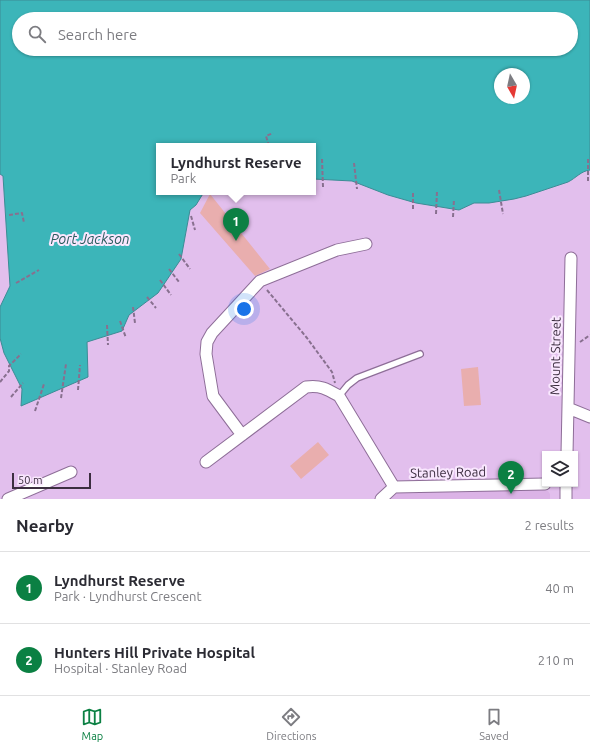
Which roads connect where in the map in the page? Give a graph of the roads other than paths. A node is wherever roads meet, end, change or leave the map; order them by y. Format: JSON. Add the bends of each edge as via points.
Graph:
{"nodes":[{"id":1,"x":366,"y":244,"type":"dead end"},
{"id":2,"x":571,"y":258,"type":"dead end"},
{"id":3,"x":420,"y":354,"type":"dead end"},
{"id":4,"x":339,"y":396,"type":"junction"},
{"id":5,"x":568,"y":408,"type":"junction"},
{"id":6,"x":590,"y":417,"type":"edge"},
{"id":7,"x":242,"y":435,"type":"junction"},
{"id":8,"x":567,"y":451,"type":"edge"},
{"id":9,"x":206,"y":462,"type":"dead end"},
{"id":10,"x":71,"y":472,"type":"dead end"},
{"id":11,"x":542,"y":484,"type":"edge"},
{"id":12,"x":394,"y":487,"type":"junction"},
{"id":13,"x":566,"y":487,"type":"edge"},
{"id":14,"x":8,"y":499,"type":"edge"},
{"id":15,"x":381,"y":499,"type":"edge"},
{"id":16,"x":566,"y":499,"type":"edge"}],
"edges":[{"from":1,"to":7,"type":"street","via":[[337,250],[260,281],[212,333],[207,342],[206,354],[213,396]]},
{"from":2,"to":5,"type":"street","name":"Mount Street"},
{"from":3,"to":4,"type":"lane","via":[[357,378]]},
{"from":4,"to":7,"type":"street","via":[[325,388],[306,387]]},
{"from":4,"to":12,"type":"street"},
{"from":5,"to":6,"type":"street"},
{"from":5,"to":8,"type":"street","name":"Mount Street"},
{"from":7,"to":9,"type":"street"},
{"from":10,"to":14,"type":"street"},
{"from":11,"to":12,"type":"street","name":"Stanley Road"},
{"from":12,"to":15,"type":"street","name":"Stanley Road"},
{"from":13,"to":16,"type":"street"}]}
